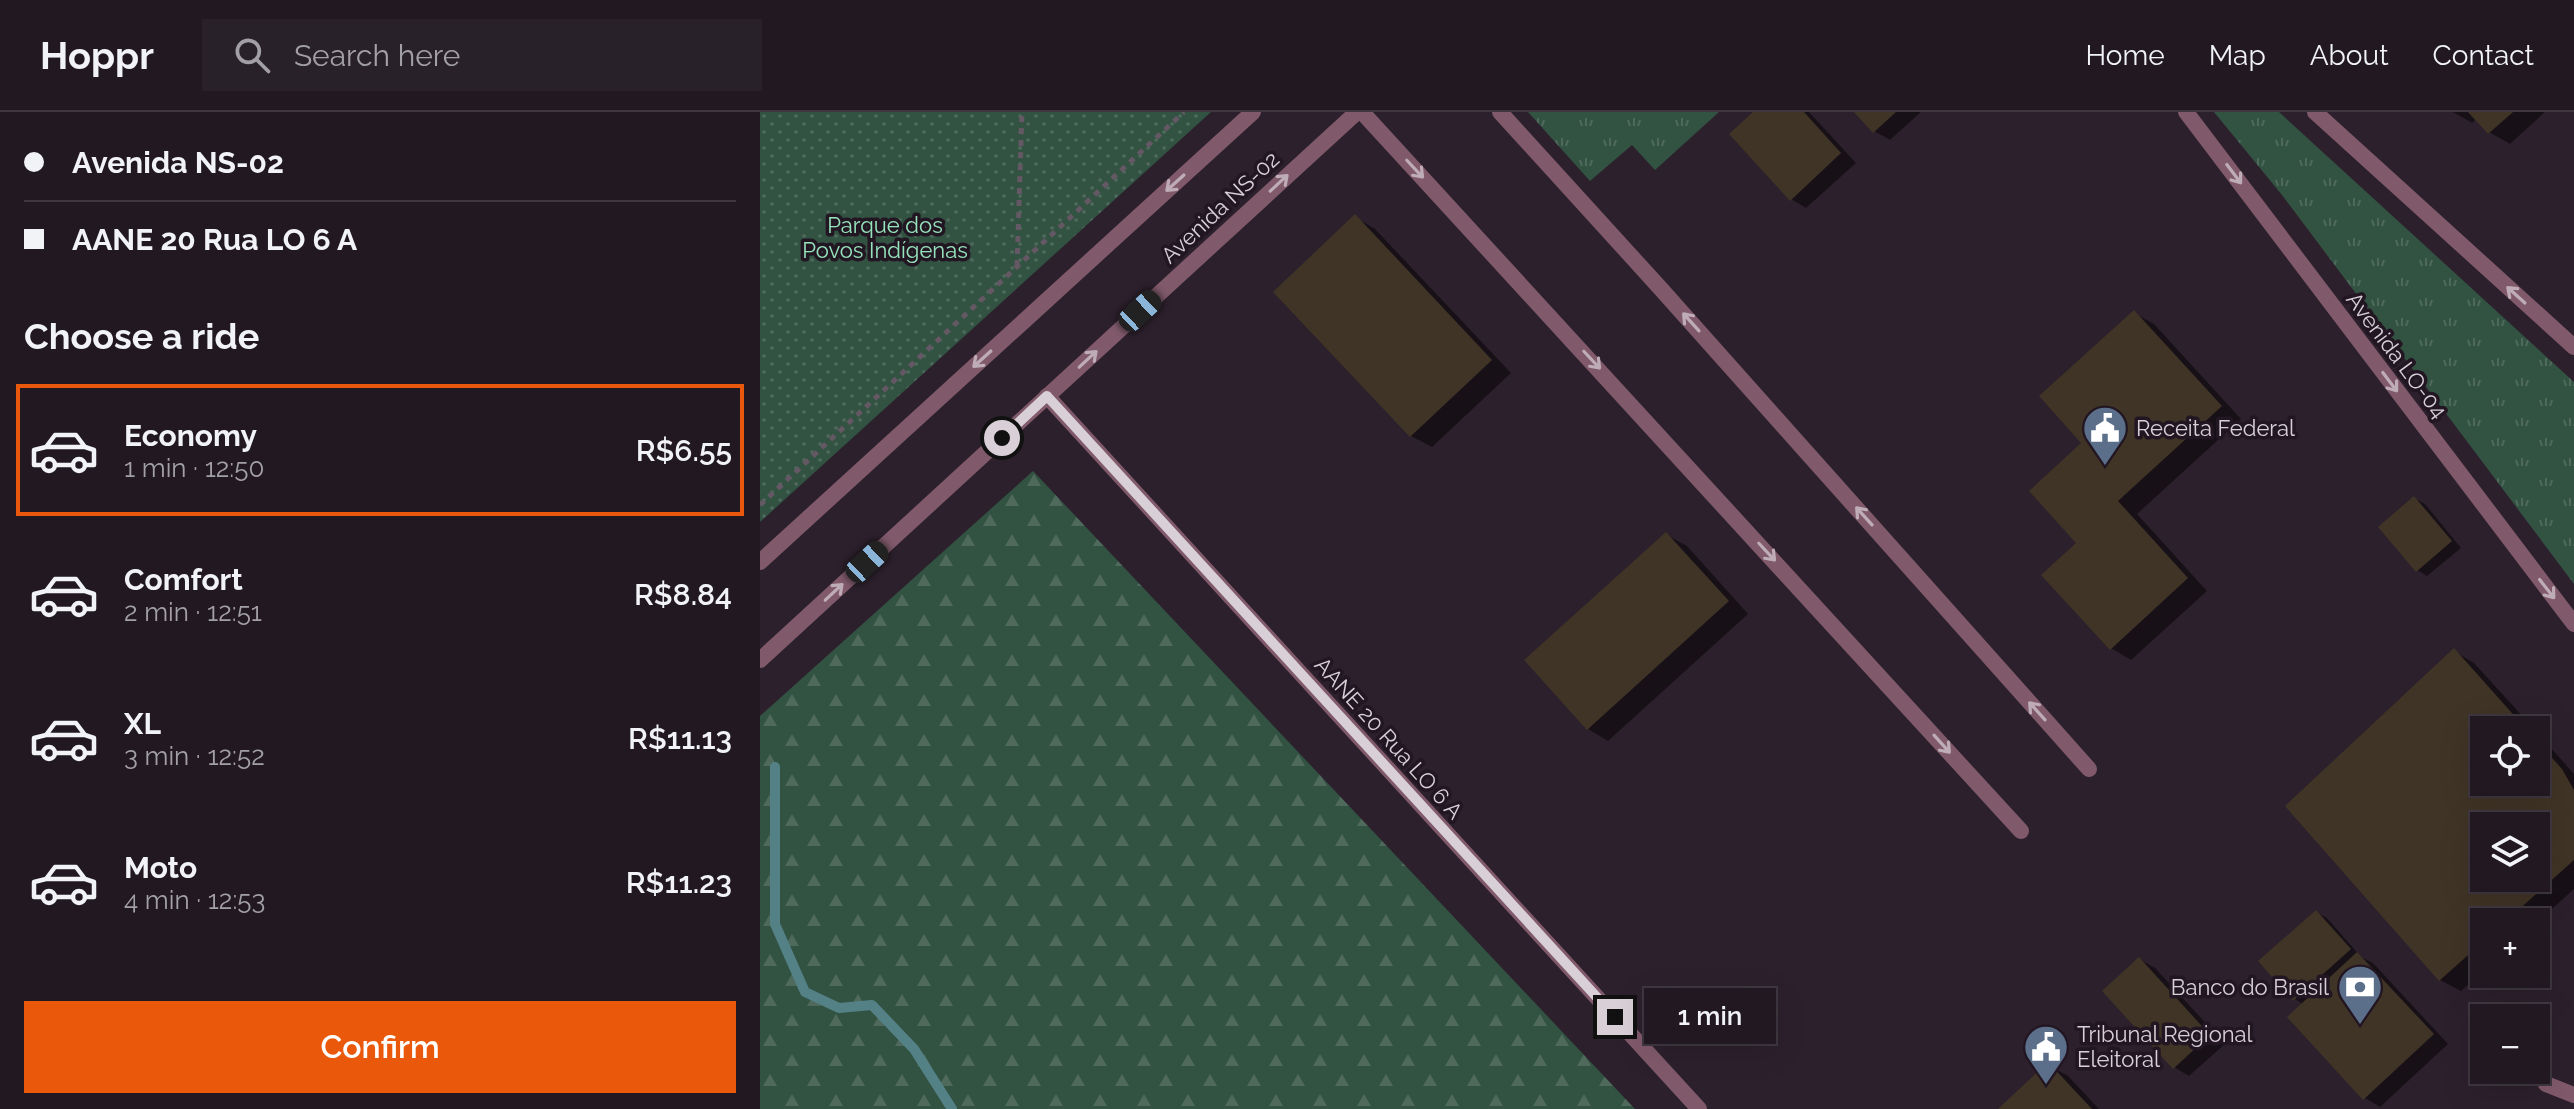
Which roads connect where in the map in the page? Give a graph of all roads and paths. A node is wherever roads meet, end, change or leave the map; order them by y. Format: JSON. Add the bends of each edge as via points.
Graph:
{"nodes":[{"id":1,"x":1022,"y":112,"type":"edge"},
{"id":2,"x":1184,"y":112,"type":"edge"},
{"id":3,"x":1253,"y":112,"type":"edge"},
{"id":4,"x":1359,"y":112,"type":"edge"},
{"id":5,"x":1500,"y":112,"type":"edge"},
{"id":6,"x":2186,"y":112,"type":"edge"},
{"id":7,"x":2315,"y":112,"type":"edge"},
{"id":8,"x":1017,"y":266,"type":"junction"},
{"id":9,"x":2574,"y":347,"type":"edge"},
{"id":10,"x":1047,"y":396,"type":"junction"},
{"id":11,"x":760,"y":505,"type":"edge"},
{"id":12,"x":760,"y":562,"type":"edge"},
{"id":13,"x":2574,"y":624,"type":"edge"},
{"id":14,"x":760,"y":660,"type":"edge"},
{"id":15,"x":2089,"y":769,"type":"dead end"},
{"id":16,"x":2021,"y":831,"type":"dead end"},
{"id":17,"x":2546,"y":1084,"type":"dead end"},
{"id":18,"x":2574,"y":1095,"type":"edge"},
{"id":19,"x":1699,"y":1109,"type":"edge"}],
"edges":[{"from":1,"to":8,"type":"path"},
{"from":2,"to":8,"type":"path"},
{"from":3,"to":12,"type":"street","one_way":true},
{"from":10,"to":4,"type":"street","name":"Avenida NS-02","one_way":true},
{"from":4,"to":16,"type":"street","one_way":true},
{"from":15,"to":5,"type":"street","one_way":true},
{"from":6,"to":13,"type":"street","name":"Avenida LO-04","one_way":true},
{"from":9,"to":7,"type":"street","one_way":true},
{"from":8,"to":11,"type":"path"},
{"from":14,"to":10,"type":"street","name":"Avenida NS-02","one_way":true},
{"from":10,"to":19,"type":"street","name":"AANE 20 Rua LO 6 A"},
{"from":17,"to":18,"type":"street"}]}
